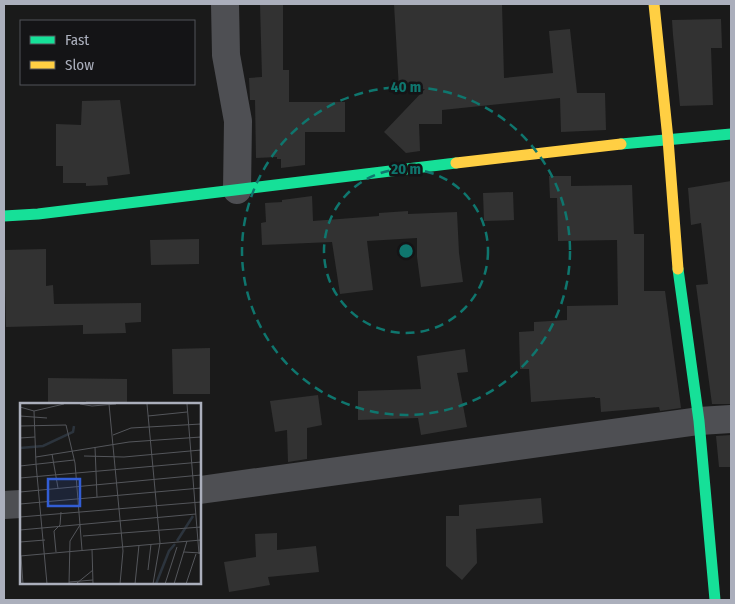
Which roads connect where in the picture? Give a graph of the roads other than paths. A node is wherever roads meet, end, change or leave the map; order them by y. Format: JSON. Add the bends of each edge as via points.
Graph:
{"nodes":[{"id":1,"x":225,"y":4,"type":"edge"},
{"id":2,"x":654,"y":4,"type":"edge"},
{"id":3,"x":731,"y":134,"type":"edge"},
{"id":4,"x":668,"y":139,"type":"junction"},
{"id":5,"x":236,"y":190,"type":"junction"},
{"id":6,"x":4,"y":216,"type":"edge"},
{"id":7,"x":731,"y":419,"type":"edge"},
{"id":8,"x":699,"y":421,"type":"junction"},
{"id":9,"x":201,"y":490,"type":"edge"},
{"id":10,"x":20,"y":504,"type":"edge"},
{"id":11,"x":4,"y":505,"type":"edge"},
{"id":12,"x":714,"y":600,"type":"edge"}],
"edges":[{"from":1,"to":5,"type":"street","via":[[226,55],[238,121]]},
{"from":2,"to":4,"type":"street"},
{"from":3,"to":4,"type":"street"},
{"from":4,"to":5,"type":"street"},
{"from":4,"to":8,"type":"street","via":[[679,276]]},
{"from":5,"to":6,"type":"street"},
{"from":7,"to":8,"type":"street"},
{"from":8,"to":9,"type":"street"},
{"from":8,"to":12,"type":"street"},
{"from":10,"to":11,"type":"street"}]}
